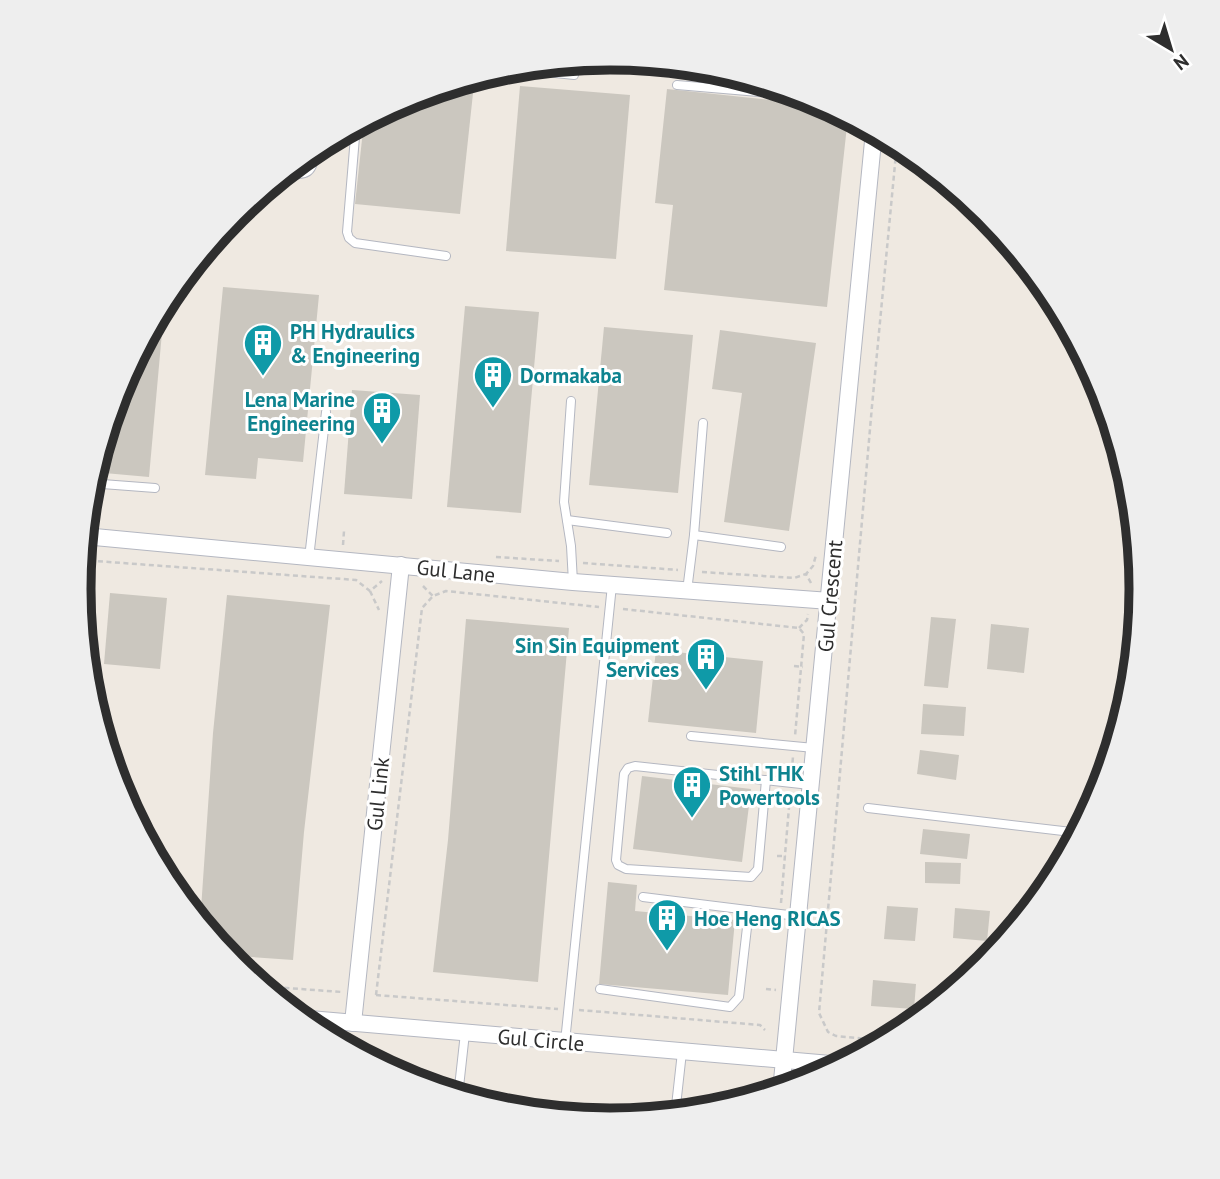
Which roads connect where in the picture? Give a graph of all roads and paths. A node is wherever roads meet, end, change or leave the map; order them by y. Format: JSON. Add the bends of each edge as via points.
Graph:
{"nodes":[{"id":1,"x":554,"y":73,"type":"edge"},
{"id":2,"x":574,"y":75,"type":"dead end"},
{"id":3,"x":677,"y":85,"type":"dead end"},
{"id":4,"x":750,"y":91,"type":"joint"},
{"id":5,"x":755,"y":91,"type":"edge"},
{"id":6,"x":355,"y":137,"type":"edge"},
{"id":7,"x":875,"y":143,"type":"edge"},
{"id":8,"x":896,"y":156,"type":"edge"},
{"id":9,"x":314,"y":163,"type":"edge"},
{"id":10,"x":297,"y":175,"type":"edge"},
{"id":11,"x":446,"y":256,"type":"dead end"},
{"id":12,"x":571,"y":401,"type":"dead end"},
{"id":13,"x":326,"y":412,"type":"dead end"},
{"id":14,"x":703,"y":423,"type":"dead end"},
{"id":15,"x":101,"y":484,"type":"edge"},
{"id":16,"x":155,"y":488,"type":"dead end"},
{"id":17,"x":567,"y":520,"type":"junction"},
{"id":18,"x":667,"y":533,"type":"dead end"},
{"id":19,"x":694,"y":534,"type":"junction"},
{"id":20,"x":94,"y":537,"type":"edge"},
{"id":21,"x":781,"y":547,"type":"dead end"},
{"id":22,"x":309,"y":558,"type":"junction"},
{"id":23,"x":92,"y":561,"type":"edge"},
{"id":24,"x":401,"y":565,"type":"junction"},
{"id":25,"x":399,"y":582,"type":"junction"},
{"id":26,"x":573,"y":582,"type":"junction"},
{"id":27,"x":612,"y":585,"type":"junction"},
{"id":28,"x":687,"y":592,"type":"junction"},
{"id":29,"x":433,"y":596,"type":"junction"},
{"id":30,"x":830,"y":601,"type":"junction"},
{"id":31,"x":609,"y":608,"type":"junction"},
{"id":32,"x":691,"y":736,"type":"dead end"},
{"id":33,"x":794,"y":746,"type":"junction"},
{"id":34,"x":814,"y":748,"type":"junction"},
{"id":35,"x":766,"y":780,"type":"junction"},
{"id":36,"x":791,"y":783,"type":"junction"},
{"id":37,"x":810,"y":785,"type":"junction"},
{"id":38,"x":867,"y":808,"type":"dead end"},
{"id":39,"x":1069,"y":832,"type":"edge"},
{"id":40,"x":643,"y":897,"type":"dead end"},
{"id":41,"x":749,"y":910,"type":"junction"},
{"id":42,"x":780,"y":914,"type":"junction"},
{"id":43,"x":797,"y":915,"type":"junction"},
{"id":44,"x":276,"y":987,"type":"edge"},
{"id":45,"x":600,"y":989,"type":"dead end"},
{"id":46,"x":358,"y":994,"type":"junction"},
{"id":47,"x":376,"y":995,"type":"junction"},
{"id":48,"x":569,"y":1010,"type":"junction"},
{"id":49,"x":320,"y":1020,"type":"edge"},
{"id":50,"x":353,"y":1023,"type":"junction"},
{"id":51,"x":765,"y":1030,"type":"dead end"},
{"id":52,"x":465,"y":1033,"type":"junction"},
{"id":53,"x":870,"y":1039,"type":"edge"},
{"id":54,"x":565,"y":1042,"type":"junction"},
{"id":55,"x":682,"y":1052,"type":"junction"},
{"id":56,"x":784,"y":1061,"type":"junction"},
{"id":57,"x":821,"y":1064,"type":"edge"},
{"id":58,"x":782,"y":1079,"type":"edge"},
{"id":59,"x":458,"y":1086,"type":"edge"},
{"id":60,"x":676,"y":1105,"type":"edge"}],
"edges":[{"from":1,"to":2,"type":"lane"},
{"from":3,"to":4,"type":"lane"},
{"from":4,"to":5,"type":"lane"},
{"from":6,"to":11,"type":"lane","via":[[349,238],[355,243]]},
{"from":7,"to":30,"type":"street","name":"Gul Crescent"},
{"from":8,"to":53,"type":"path","via":[[819,1013],[828,1032]]},
{"from":9,"to":10,"type":"lane","via":[[309,172]]},
{"from":12,"to":17,"type":"lane","via":[[564,502]]},
{"from":13,"to":22,"type":"lane"},
{"from":14,"to":19,"type":"lane"},
{"from":15,"to":16,"type":"lane"},
{"from":17,"to":18,"type":"lane"},
{"from":17,"to":26,"type":"lane"},
{"from":19,"to":21,"type":"lane"},
{"from":19,"to":28,"type":"lane"},
{"from":20,"to":22,"type":"street","name":"Gul Lane"},
{"from":22,"to":24,"type":"street","name":"Gul Lane"},
{"from":23,"to":25,"type":"path","via":[[356,580],[370,591],[383,581]]},
{"from":24,"to":25,"type":"street","name":"Gul Link"},
{"from":24,"to":26,"type":"street","name":"Gul Lane"},
{"from":25,"to":29,"type":"path","via":[[422,584]]},
{"from":25,"to":46,"type":"street","name":"Gul Link"},
{"from":26,"to":27,"type":"street","name":"Gul Lane"},
{"from":27,"to":28,"type":"street","name":"Gul Lane"},
{"from":27,"to":31,"type":"lane"},
{"from":28,"to":30,"type":"street","name":"Gul Lane"},
{"from":29,"to":31,"type":"path","via":[[446,592]]},
{"from":29,"to":47,"type":"path","via":[[422,608]]},
{"from":30,"to":34,"type":"street","name":"Gul Crescent"},
{"from":31,"to":33,"type":"path","via":[[799,628],[804,634]]},
{"from":31,"to":48,"type":"lane"},
{"from":32,"to":33,"type":"lane"},
{"from":33,"to":34,"type":"lane"},
{"from":33,"to":36,"type":"path"},
{"from":34,"to":37,"type":"street","name":"Gul Crescent"},
{"from":35,"to":35,"type":"lane","via":[[628,768],[618,865],[751,877],[758,869]]},
{"from":35,"to":36,"type":"lane"},
{"from":36,"to":37,"type":"lane"},
{"from":36,"to":42,"type":"path"},
{"from":37,"to":43,"type":"street","name":"Gul Crescent"},
{"from":38,"to":39,"type":"lane"},
{"from":40,"to":41,"type":"lane"},
{"from":41,"to":42,"type":"lane"},
{"from":41,"to":45,"type":"lane","via":[[739,997],[730,1007]]},
{"from":42,"to":43,"type":"lane"},
{"from":43,"to":56,"type":"street","name":"Gul Crescent"},
{"from":44,"to":46,"type":"path"},
{"from":46,"to":47,"type":"path"},
{"from":46,"to":50,"type":"street","name":"Gul Link"},
{"from":47,"to":48,"type":"path"},
{"from":48,"to":51,"type":"path","via":[[760,1025]]},
{"from":48,"to":54,"type":"lane"},
{"from":49,"to":50,"type":"street","name":"Gul Circle"},
{"from":50,"to":52,"type":"street","name":"Gul Circle"},
{"from":52,"to":54,"type":"street","name":"Gul Circle"},
{"from":52,"to":59,"type":"lane"},
{"from":54,"to":55,"type":"street","name":"Gul Circle"},
{"from":55,"to":56,"type":"street","name":"Gul Circle"},
{"from":55,"to":60,"type":"lane"},
{"from":56,"to":57,"type":"street","name":"Gul Circle"},
{"from":56,"to":58,"type":"street"}]}
